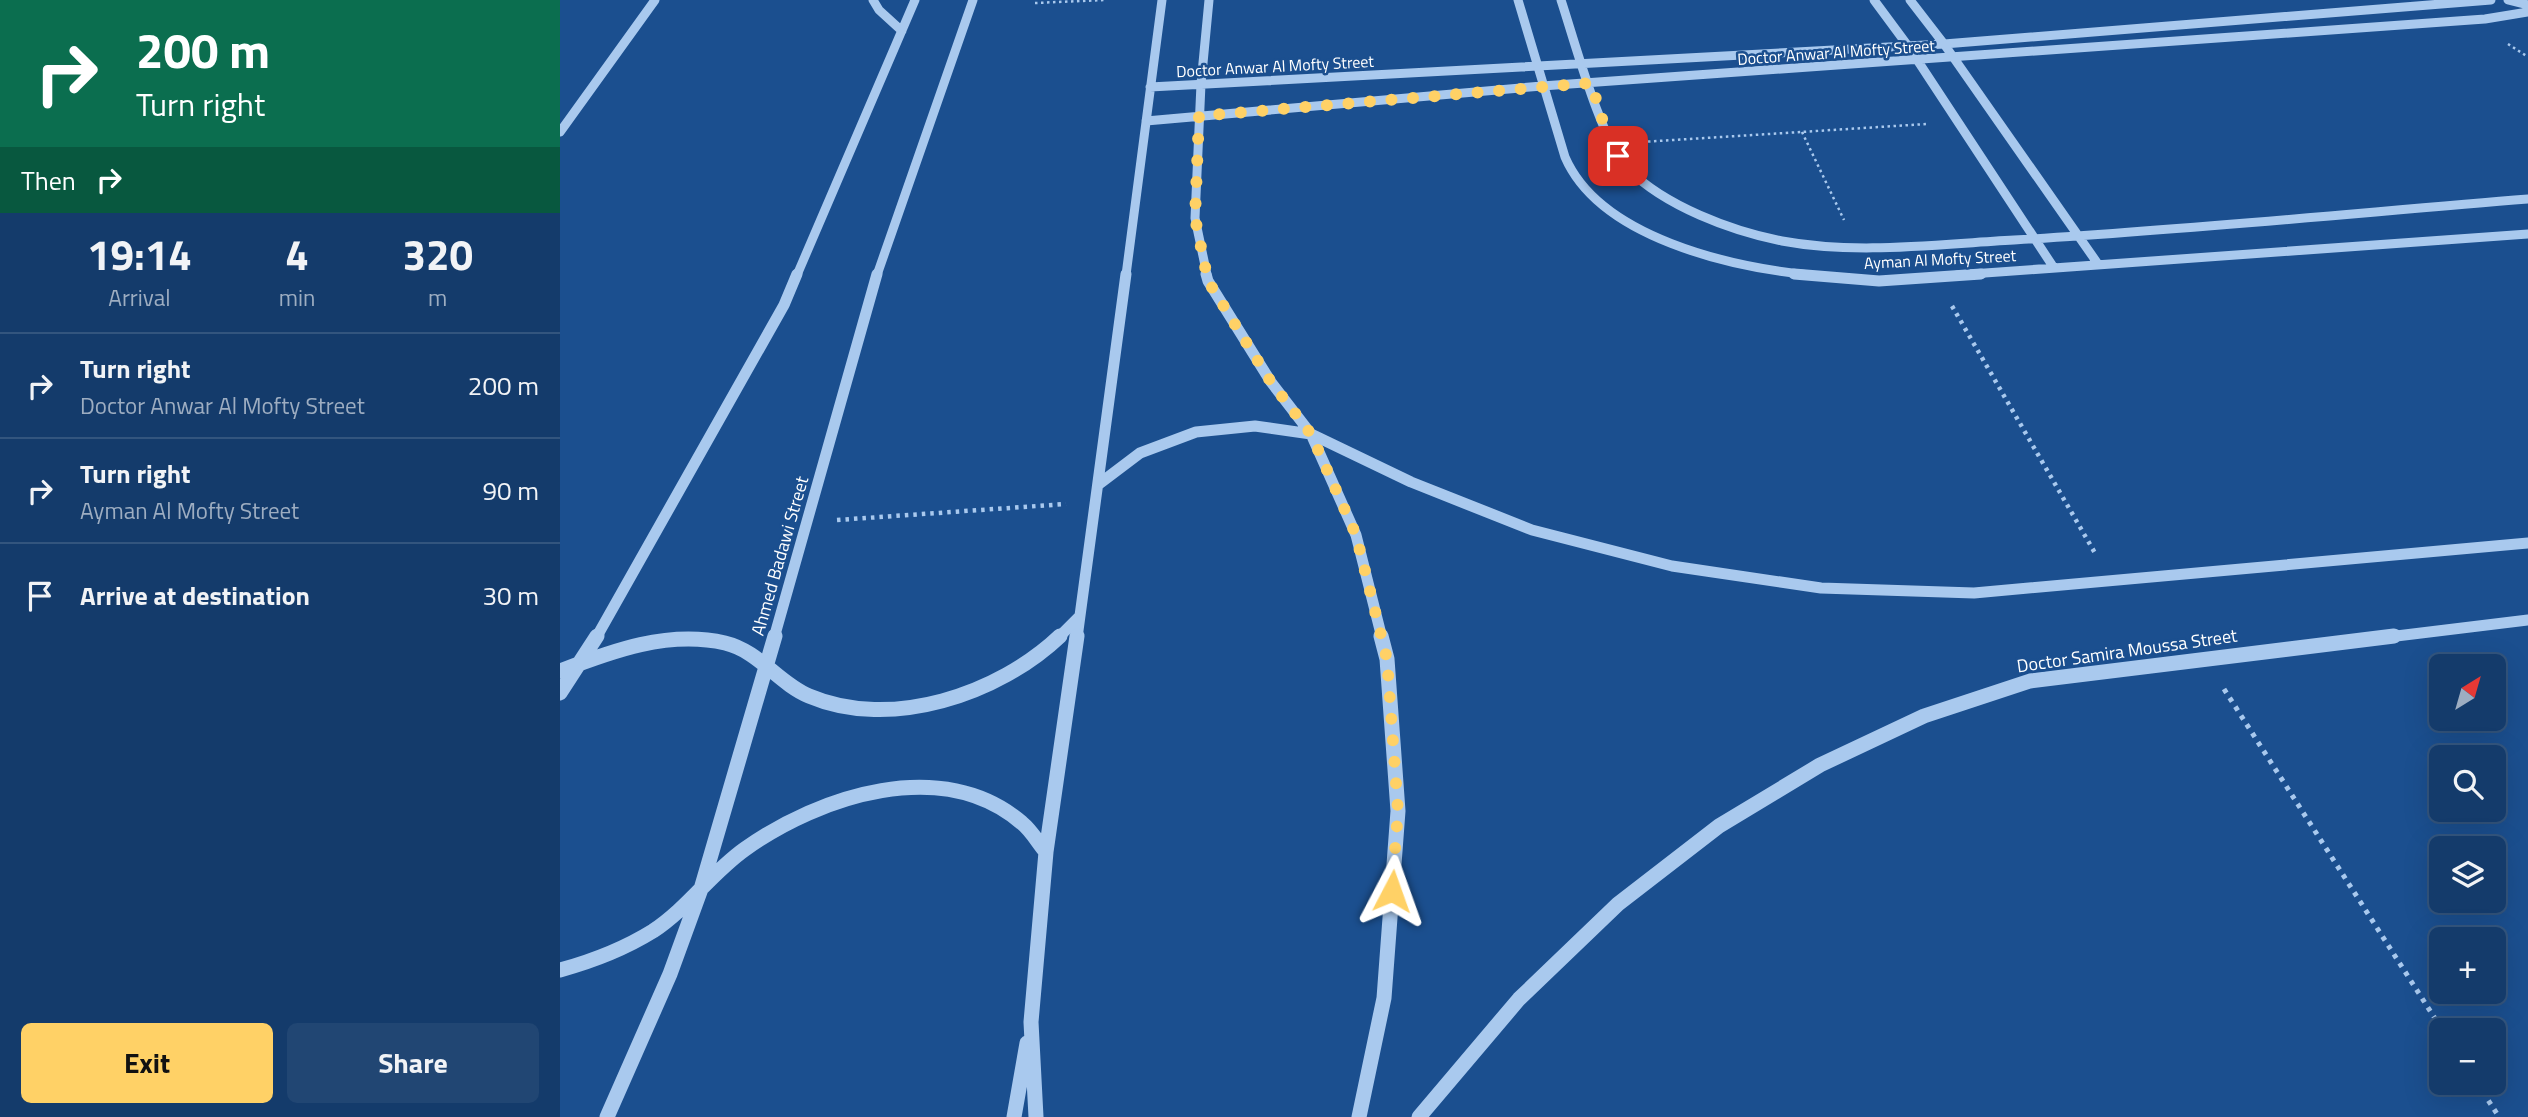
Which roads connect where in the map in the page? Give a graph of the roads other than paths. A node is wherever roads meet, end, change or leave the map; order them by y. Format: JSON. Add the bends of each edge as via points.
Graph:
{"nodes":[{"id":1,"x":655,"y":0,"type":"edge"},
{"id":2,"x":873,"y":0,"type":"edge"},
{"id":3,"x":915,"y":0,"type":"edge"},
{"id":4,"x":973,"y":0,"type":"edge"},
{"id":5,"x":1162,"y":0,"type":"edge"},
{"id":6,"x":1209,"y":0,"type":"edge"},
{"id":7,"x":1518,"y":0,"type":"edge"},
{"id":8,"x":1561,"y":0,"type":"edge"},
{"id":9,"x":1874,"y":0,"type":"edge"},
{"id":10,"x":1910,"y":0,"type":"edge"},
{"id":11,"x":2449,"y":0,"type":"edge"},
{"id":12,"x":2491,"y":0,"type":"edge"},
{"id":13,"x":2508,"y":0,"type":"edge"},
{"id":14,"x":2465,"y":4,"type":"junction"},
{"id":15,"x":2528,"y":5,"type":"edge"},
{"id":16,"x":2528,"y":12,"type":"edge"},
{"id":17,"x":2511,"y":16,"type":"junction"},
{"id":18,"x":902,"y":30,"type":"junction"},
{"id":19,"x":1944,"y":44,"type":"junction"},
{"id":20,"x":1908,"y":46,"type":"junction"},
{"id":21,"x":1953,"y":57,"type":"junction"},
{"id":22,"x":1918,"y":60,"type":"junction"},
{"id":23,"x":1583,"y":62,"type":"junction"},
{"id":24,"x":1536,"y":65,"type":"junction"},
{"id":25,"x":1591,"y":83,"type":"junction"},
{"id":26,"x":1201,"y":84,"type":"junction"},
{"id":27,"x":1542,"y":86,"type":"junction"},
{"id":28,"x":1150,"y":88,"type":"junction"},
{"id":29,"x":1199,"y":116,"type":"junction"},
{"id":30,"x":1146,"y":121,"type":"junction"},
{"id":31,"x":560,"y":132,"type":"edge"},
{"id":32,"x":2528,"y":200,"type":"edge"},
{"id":33,"x":2528,"y":234,"type":"edge"},
{"id":34,"x":2078,"y":236,"type":"junction"},
{"id":35,"x":2035,"y":238,"type":"junction"},
{"id":36,"x":2098,"y":264,"type":"junction"},
{"id":37,"x":2054,"y":268,"type":"junction"},
{"id":38,"x":1311,"y":434,"type":"junction"},
{"id":39,"x":1099,"y":484,"type":"junction"},
{"id":40,"x":2528,"y":542,"type":"edge"},
{"id":41,"x":1079,"y":617,"type":"junction"},
{"id":42,"x":2528,"y":620,"type":"edge"},
{"id":43,"x":583,"y":662,"type":"junction"},
{"id":44,"x":767,"y":664,"type":"junction"},
{"id":45,"x":560,"y":671,"type":"edge"},
{"id":46,"x":560,"y":694,"type":"edge"},
{"id":47,"x":1046,"y":852,"type":"junction"},
{"id":48,"x":701,"y":890,"type":"junction"},
{"id":49,"x":560,"y":970,"type":"edge"},
{"id":50,"x":1031,"y":1022,"type":"junction"},
{"id":51,"x":607,"y":1117,"type":"edge"},
{"id":52,"x":1014,"y":1117,"type":"edge"},
{"id":53,"x":1036,"y":1117,"type":"edge"},
{"id":54,"x":1359,"y":1117,"type":"edge"},
{"id":55,"x":1419,"y":1117,"type":"edge"}],
"edges":[{"from":1,"to":31,"type":"street"},
{"from":2,"to":18,"type":"street"},
{"from":3,"to":18,"type":"street"},
{"from":4,"to":44,"type":"street","name":"Ahmed Badawi Street","via":[[868,300]]},
{"from":5,"to":28,"type":"street"},
{"from":6,"to":26,"type":"street"},
{"from":7,"to":24,"type":"street","name":"Ayman Al Mofty Street"},
{"from":8,"to":23,"type":"street","name":"Ayman Al Mofty Street"},
{"from":9,"to":20,"type":"street"},
{"from":10,"to":19,"type":"street"},
{"from":11,"to":14,"type":"street"},
{"from":12,"to":14,"type":"street","name":"Doctor Anwar Al Mofty Street"},
{"from":13,"to":15,"type":"street"},
{"from":14,"to":17,"type":"street"},
{"from":14,"to":19,"type":"street","name":"Doctor Anwar Al Mofty Street"},
{"from":16,"to":17,"type":"street","name":"Doctor Anwar Al Mofty Street"},
{"from":17,"to":21,"type":"street","name":"Doctor Anwar Al Mofty Street"},
{"from":18,"to":43,"type":"street","via":[[784,305]]},
{"from":19,"to":20,"type":"street","name":"Doctor Anwar Al Mofty Street"},
{"from":19,"to":21,"type":"street"},
{"from":20,"to":22,"type":"street"},
{"from":20,"to":23,"type":"street","name":"Doctor Anwar Al Mofty Street"},
{"from":21,"to":22,"type":"street","name":"Doctor Anwar Al Mofty Street"},
{"from":21,"to":34,"type":"street"},
{"from":22,"to":25,"type":"street","name":"Doctor Anwar Al Mofty Street"},
{"from":22,"to":35,"type":"street"},
{"from":23,"to":24,"type":"street","name":"Doctor Anwar Al Mofty Street"},
{"from":23,"to":25,"type":"street","name":"Ayman Al Mofty Street"},
{"from":24,"to":26,"type":"street","name":"Doctor Anwar Al Mofty Street"},
{"from":24,"to":27,"type":"street","name":"Ayman Al Mofty Street"},
{"from":25,"to":27,"type":"street","name":"Doctor Anwar Al Mofty Street"},
{"from":25,"to":35,"type":"street","name":"Ayman Al Mofty Street","via":[[1610,144],[1627,169],[1682,208],[1728,228],[1782,241],[1857,247]]},
{"from":26,"to":28,"type":"street","name":"Doctor Anwar Al Mofty Street"},
{"from":26,"to":29,"type":"street"},
{"from":27,"to":29,"type":"street","name":"Doctor Anwar Al Mofty Street"},
{"from":27,"to":37,"type":"street","name":"Ayman Al Mofty Street","via":[[1568,165],[1587,191],[1618,216],[1658,238],[1706,256],[1819,278],[1879,281]]},
{"from":28,"to":30,"type":"street"},
{"from":29,"to":30,"type":"street","name":"Doctor Anwar Al Mofty Street"},
{"from":29,"to":38,"type":"street","via":[[1195,218],[1208,281],[1271,382]]},
{"from":30,"to":39,"type":"street"},
{"from":32,"to":34,"type":"street","name":"Ayman Al Mofty Street"},
{"from":33,"to":36,"type":"street","name":"Ayman Al Mofty Street"},
{"from":34,"to":35,"type":"street","name":"Ayman Al Mofty Street"},
{"from":34,"to":36,"type":"street"},
{"from":35,"to":37,"type":"street"},
{"from":36,"to":37,"type":"street","name":"Ayman Al Mofty Street"},
{"from":38,"to":39,"type":"street","via":[[1255,426],[1196,432],[1140,453]]},
{"from":38,"to":40,"type":"street","via":[[1411,482],[1532,530],[1672,566],[1821,588],[1974,593]]},
{"from":38,"to":54,"type":"street","via":[[1356,535],[1387,659],[1398,811],[1384,998]]},
{"from":39,"to":41,"type":"street"},
{"from":41,"to":44,"type":"street","via":[[1047,648],[994,682],[917,706],[843,706],[785,683]]},
{"from":41,"to":47,"type":"street"},
{"from":42,"to":55,"type":"street","name":"Doctor Samira Moussa Street","via":[[2029,681],[1924,716],[1821,765],[1719,826],[1618,904],[1519,999]]},
{"from":43,"to":44,"type":"street","via":[[645,642],[684,639],[728,643]]},
{"from":43,"to":45,"type":"street"},
{"from":43,"to":46,"type":"street"},
{"from":44,"to":48,"type":"street","name":"Ahmed Badawi Street"},
{"from":47,"to":48,"type":"street","via":[[1021,821],[985,799],[943,789],[894,788],[844,799],[792,820],[743,850]]},
{"from":47,"to":50,"type":"street"},
{"from":48,"to":49,"type":"street","via":[[650,933],[618,951]]},
{"from":48,"to":51,"type":"street","name":"Ahmed Badawi Street"},
{"from":50,"to":52,"type":"street"},
{"from":50,"to":53,"type":"street"}]}
